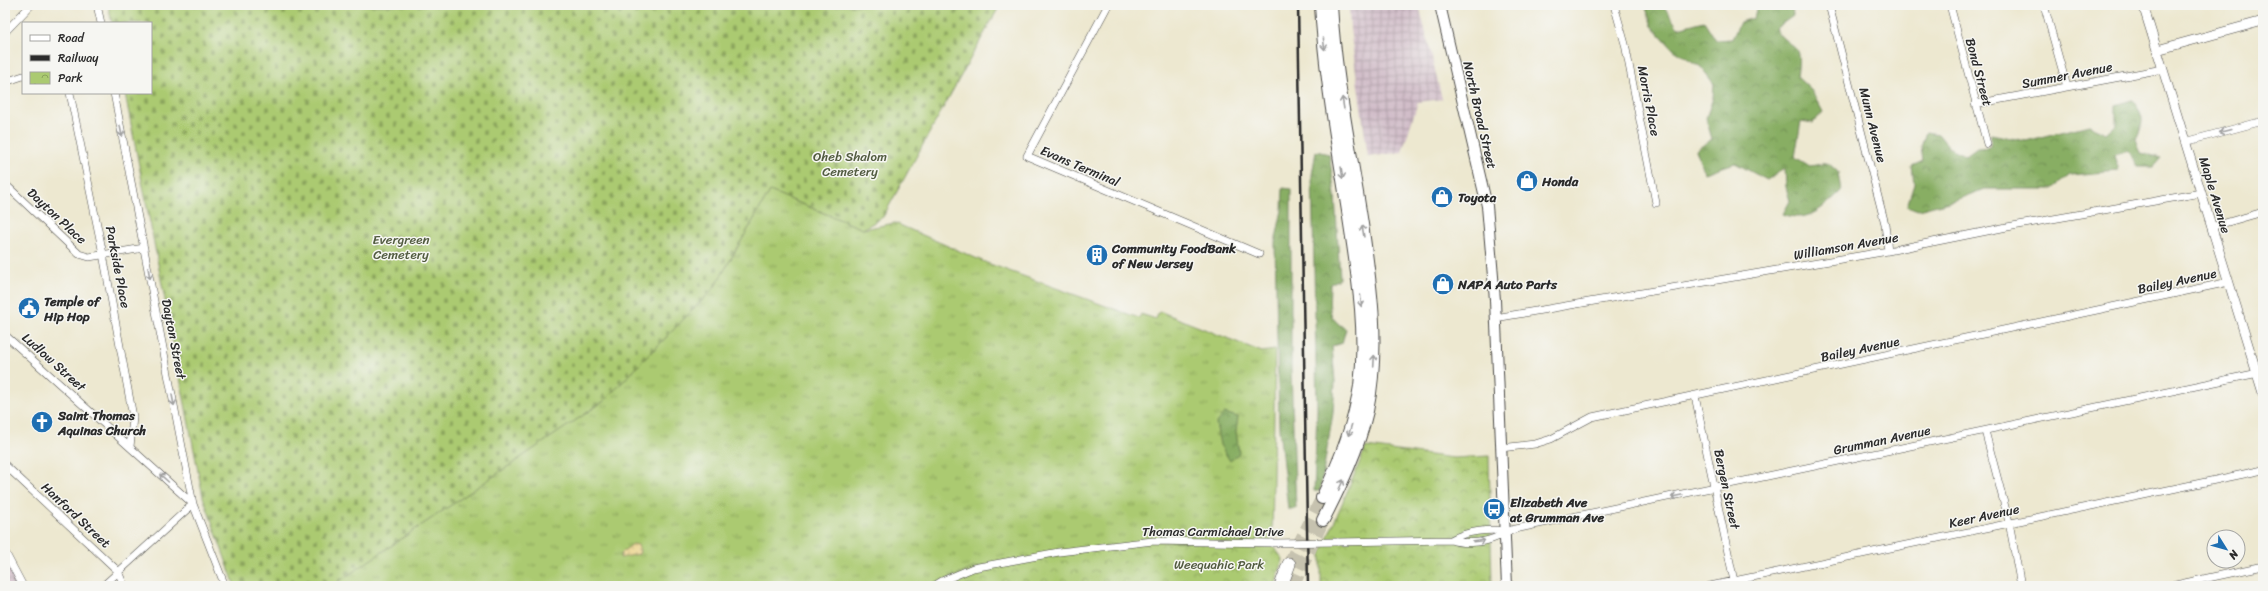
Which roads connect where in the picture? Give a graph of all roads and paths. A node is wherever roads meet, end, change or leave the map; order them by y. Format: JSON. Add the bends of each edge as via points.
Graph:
{"nodes":[{"id":1,"x":31,"y":5,"type":"edge"},
{"id":2,"x":97,"y":5,"type":"edge"},
{"id":3,"x":1108,"y":5,"type":"edge"},
{"id":4,"x":1321,"y":5,"type":"edge"},
{"id":5,"x":1331,"y":5,"type":"edge"},
{"id":6,"x":1440,"y":5,"type":"edge"},
{"id":7,"x":1614,"y":5,"type":"edge"},
{"id":8,"x":1829,"y":5,"type":"edge"},
{"id":9,"x":1950,"y":5,"type":"edge"},
{"id":10,"x":2044,"y":5,"type":"edge"},
{"id":11,"x":2143,"y":5,"type":"edge"},
{"id":12,"x":2263,"y":21,"type":"edge"},
{"id":13,"x":101,"y":22,"type":"edge"},
{"id":14,"x":6,"y":32,"type":"edge"},
{"id":15,"x":2157,"y":50,"type":"junction"},
{"id":16,"x":2163,"y":69,"type":"junction"},
{"id":17,"x":22,"y":76,"type":"edge"},
{"id":18,"x":5,"y":82,"type":"edge"},
{"id":19,"x":2067,"y":87,"type":"junction"},
{"id":20,"x":70,"y":94,"type":"edge"},
{"id":21,"x":114,"y":94,"type":"edge"},
{"id":22,"x":1976,"y":104,"type":"junction"},
{"id":23,"x":2263,"y":121,"type":"edge"},
{"id":24,"x":2185,"y":142,"type":"junction"},
{"id":25,"x":1987,"y":144,"type":"dead end"},
{"id":26,"x":5,"y":184,"type":"edge"},
{"id":27,"x":2201,"y":193,"type":"junction"},
{"id":28,"x":1656,"y":203,"type":"dead end"},
{"id":29,"x":2263,"y":212,"type":"edge"},
{"id":30,"x":2211,"y":227,"type":"junction"},
{"id":31,"x":144,"y":248,"type":"junction"},
{"id":32,"x":1888,"y":251,"type":"junction"},
{"id":33,"x":103,"y":254,"type":"junction"},
{"id":34,"x":1259,"y":254,"type":"dead end"},
{"id":35,"x":2228,"y":282,"type":"junction"},
{"id":36,"x":1495,"y":318,"type":"junction"},
{"id":37,"x":5,"y":335,"type":"edge"},
{"id":38,"x":2260,"y":373,"type":"edge"},
{"id":39,"x":2263,"y":393,"type":"edge"},
{"id":40,"x":1695,"y":396,"type":"junction"},
{"id":41,"x":1985,"y":431,"type":"junction"},
{"id":42,"x":130,"y":447,"type":"junction"},
{"id":43,"x":1500,"y":448,"type":"junction"},
{"id":44,"x":5,"y":465,"type":"edge"},
{"id":45,"x":2263,"y":470,"type":"edge"},
{"id":46,"x":1715,"y":487,"type":"junction"},
{"id":47,"x":1322,"y":498,"type":"tunnel mouth"},
{"id":48,"x":193,"y":504,"type":"junction"},
{"id":49,"x":1323,"y":520,"type":"tunnel mouth"},
{"id":50,"x":2009,"y":522,"type":"junction"},
{"id":51,"x":1505,"y":531,"type":"junction"},
{"id":52,"x":5,"y":552,"type":"edge"},
{"id":53,"x":1289,"y":564,"type":"tunnel mouth"},
{"id":54,"x":2263,"y":566,"type":"edge"},
{"id":55,"x":118,"y":571,"type":"junction"},
{"id":56,"x":1735,"y":583,"type":"edge"},
{"id":57,"x":22,"y":586,"type":"edge"},
{"id":58,"x":103,"y":586,"type":"edge"},
{"id":59,"x":124,"y":586,"type":"edge"},
{"id":60,"x":225,"y":586,"type":"edge"},
{"id":61,"x":934,"y":586,"type":"edge"},
{"id":62,"x":1281,"y":586,"type":"edge"},
{"id":63,"x":1507,"y":586,"type":"edge"},
{"id":64,"x":1710,"y":586,"type":"edge"},
{"id":65,"x":2020,"y":586,"type":"edge"},
{"id":66,"x":2171,"y":586,"type":"edge"}],
"edges":[{"from":1,"to":14,"type":"street"},
{"from":2,"to":13,"type":"street"},
{"from":3,"to":34,"type":"street","name":"Evans Terminal","via":[[1027,156]]},
{"from":4,"to":47,"type":"highway","one_way":true,"via":[[1329,87],[1359,286],[1363,329],[1361,372],[1354,415],[1341,456]]},
{"from":49,"to":5,"type":"highway","one_way":true,"via":[[1348,468],[1363,426],[1371,382],[1374,338],[1372,295]]},
{"from":6,"to":36,"type":"main road","name":"North Broad Street","via":[[1487,206]]},
{"from":7,"to":28,"type":"street","name":"Morris Place","via":[[1625,44]]},
{"from":8,"to":32,"type":"street","name":"Munn Avenue","via":[[1885,224]]},
{"from":9,"to":22,"type":"street","name":"Bond Street"},
{"from":10,"to":19,"type":"street"},
{"from":11,"to":15,"type":"street","name":"Maple Avenue"},
{"from":12,"to":15,"type":"street"},
{"from":15,"to":16,"type":"street","name":"Maple Avenue"},
{"from":16,"to":19,"type":"street","name":"Summer Avenue"},
{"from":16,"to":24,"type":"street","name":"Maple Avenue"},
{"from":17,"to":18,"type":"street"},
{"from":19,"to":22,"type":"street","name":"Summer Avenue"},
{"from":20,"to":33,"type":"street","name":"Parkside Place"},
{"from":21,"to":31,"type":"street","name":"Dayton Street","one_way":true},
{"from":22,"to":25,"type":"street","name":"Bond Street"},
{"from":23,"to":24,"type":"street","one_way":true},
{"from":24,"to":27,"type":"street","name":"Maple Avenue"},
{"from":26,"to":33,"type":"street","name":"Dayton Place","via":[[79,254],[89,257]]},
{"from":27,"to":30,"type":"street","name":"Maple Avenue"},
{"from":27,"to":32,"type":"street","name":"Williamson Avenue"},
{"from":29,"to":30,"type":"street"},
{"from":30,"to":35,"type":"street","name":"Maple Avenue"},
{"from":31,"to":33,"type":"street","name":"Dayton Place"},
{"from":31,"to":48,"type":"street","name":"Dayton Street","one_way":true},
{"from":32,"to":36,"type":"street","name":"Williamson Avenue"},
{"from":33,"to":42,"type":"street","name":"Parkside Place","via":[[133,417]]},
{"from":35,"to":38,"type":"street","name":"Maple Avenue"},
{"from":35,"to":40,"type":"street","name":"Bailey Avenue"},
{"from":36,"to":43,"type":"main road","name":"North Broad Street"},
{"from":37,"to":42,"type":"street","name":"Ludlow Street"},
{"from":38,"to":39,"type":"street","name":"Maple Avenue"},
{"from":38,"to":41,"type":"street","name":"Grumman Avenue"},
{"from":40,"to":43,"type":"street","name":"Bailey Avenue","via":[[1592,417],[1551,439],[1535,444]]},
{"from":40,"to":46,"type":"street","name":"Bergen Street"},
{"from":41,"to":46,"type":"street","name":"Grumman Avenue"},
{"from":41,"to":50,"type":"street"},
{"from":48,"to":42,"type":"street","name":"Ludlow Street","one_way":true},
{"from":43,"to":51,"type":"main road","name":"North Broad Street"},
{"from":44,"to":55,"type":"street","name":"Hanford Street"},
{"from":45,"to":50,"type":"street","name":"Keer Avenue"},
{"from":46,"to":51,"type":"street","name":"Grumman Avenue","one_way":true},
{"from":46,"to":56,"type":"street","name":"Bergen Street"},
{"from":48,"to":55,"type":"street"},
{"from":48,"to":60,"type":"street","name":"Dayton Street"},
{"from":50,"to":56,"type":"street","name":"Keer Avenue"},
{"from":50,"to":65,"type":"street"},
{"from":51,"to":61,"type":"street","name":"Thomas Carmichael Drive","bridge":true,"via":[[1492,529],[1458,536],[1451,540],[1272,543],[1153,541],[1059,552],[974,568]]},
{"from":51,"to":63,"type":"main road","name":"North Broad Street"},
{"from":52,"to":57,"type":"street"},
{"from":53,"to":62,"type":"highway"},
{"from":54,"to":66,"type":"street"},
{"from":55,"to":58,"type":"street"},
{"from":55,"to":59,"type":"street","name":"Hanford Street"},
{"from":56,"to":64,"type":"street","name":"Keer Avenue"}]}
